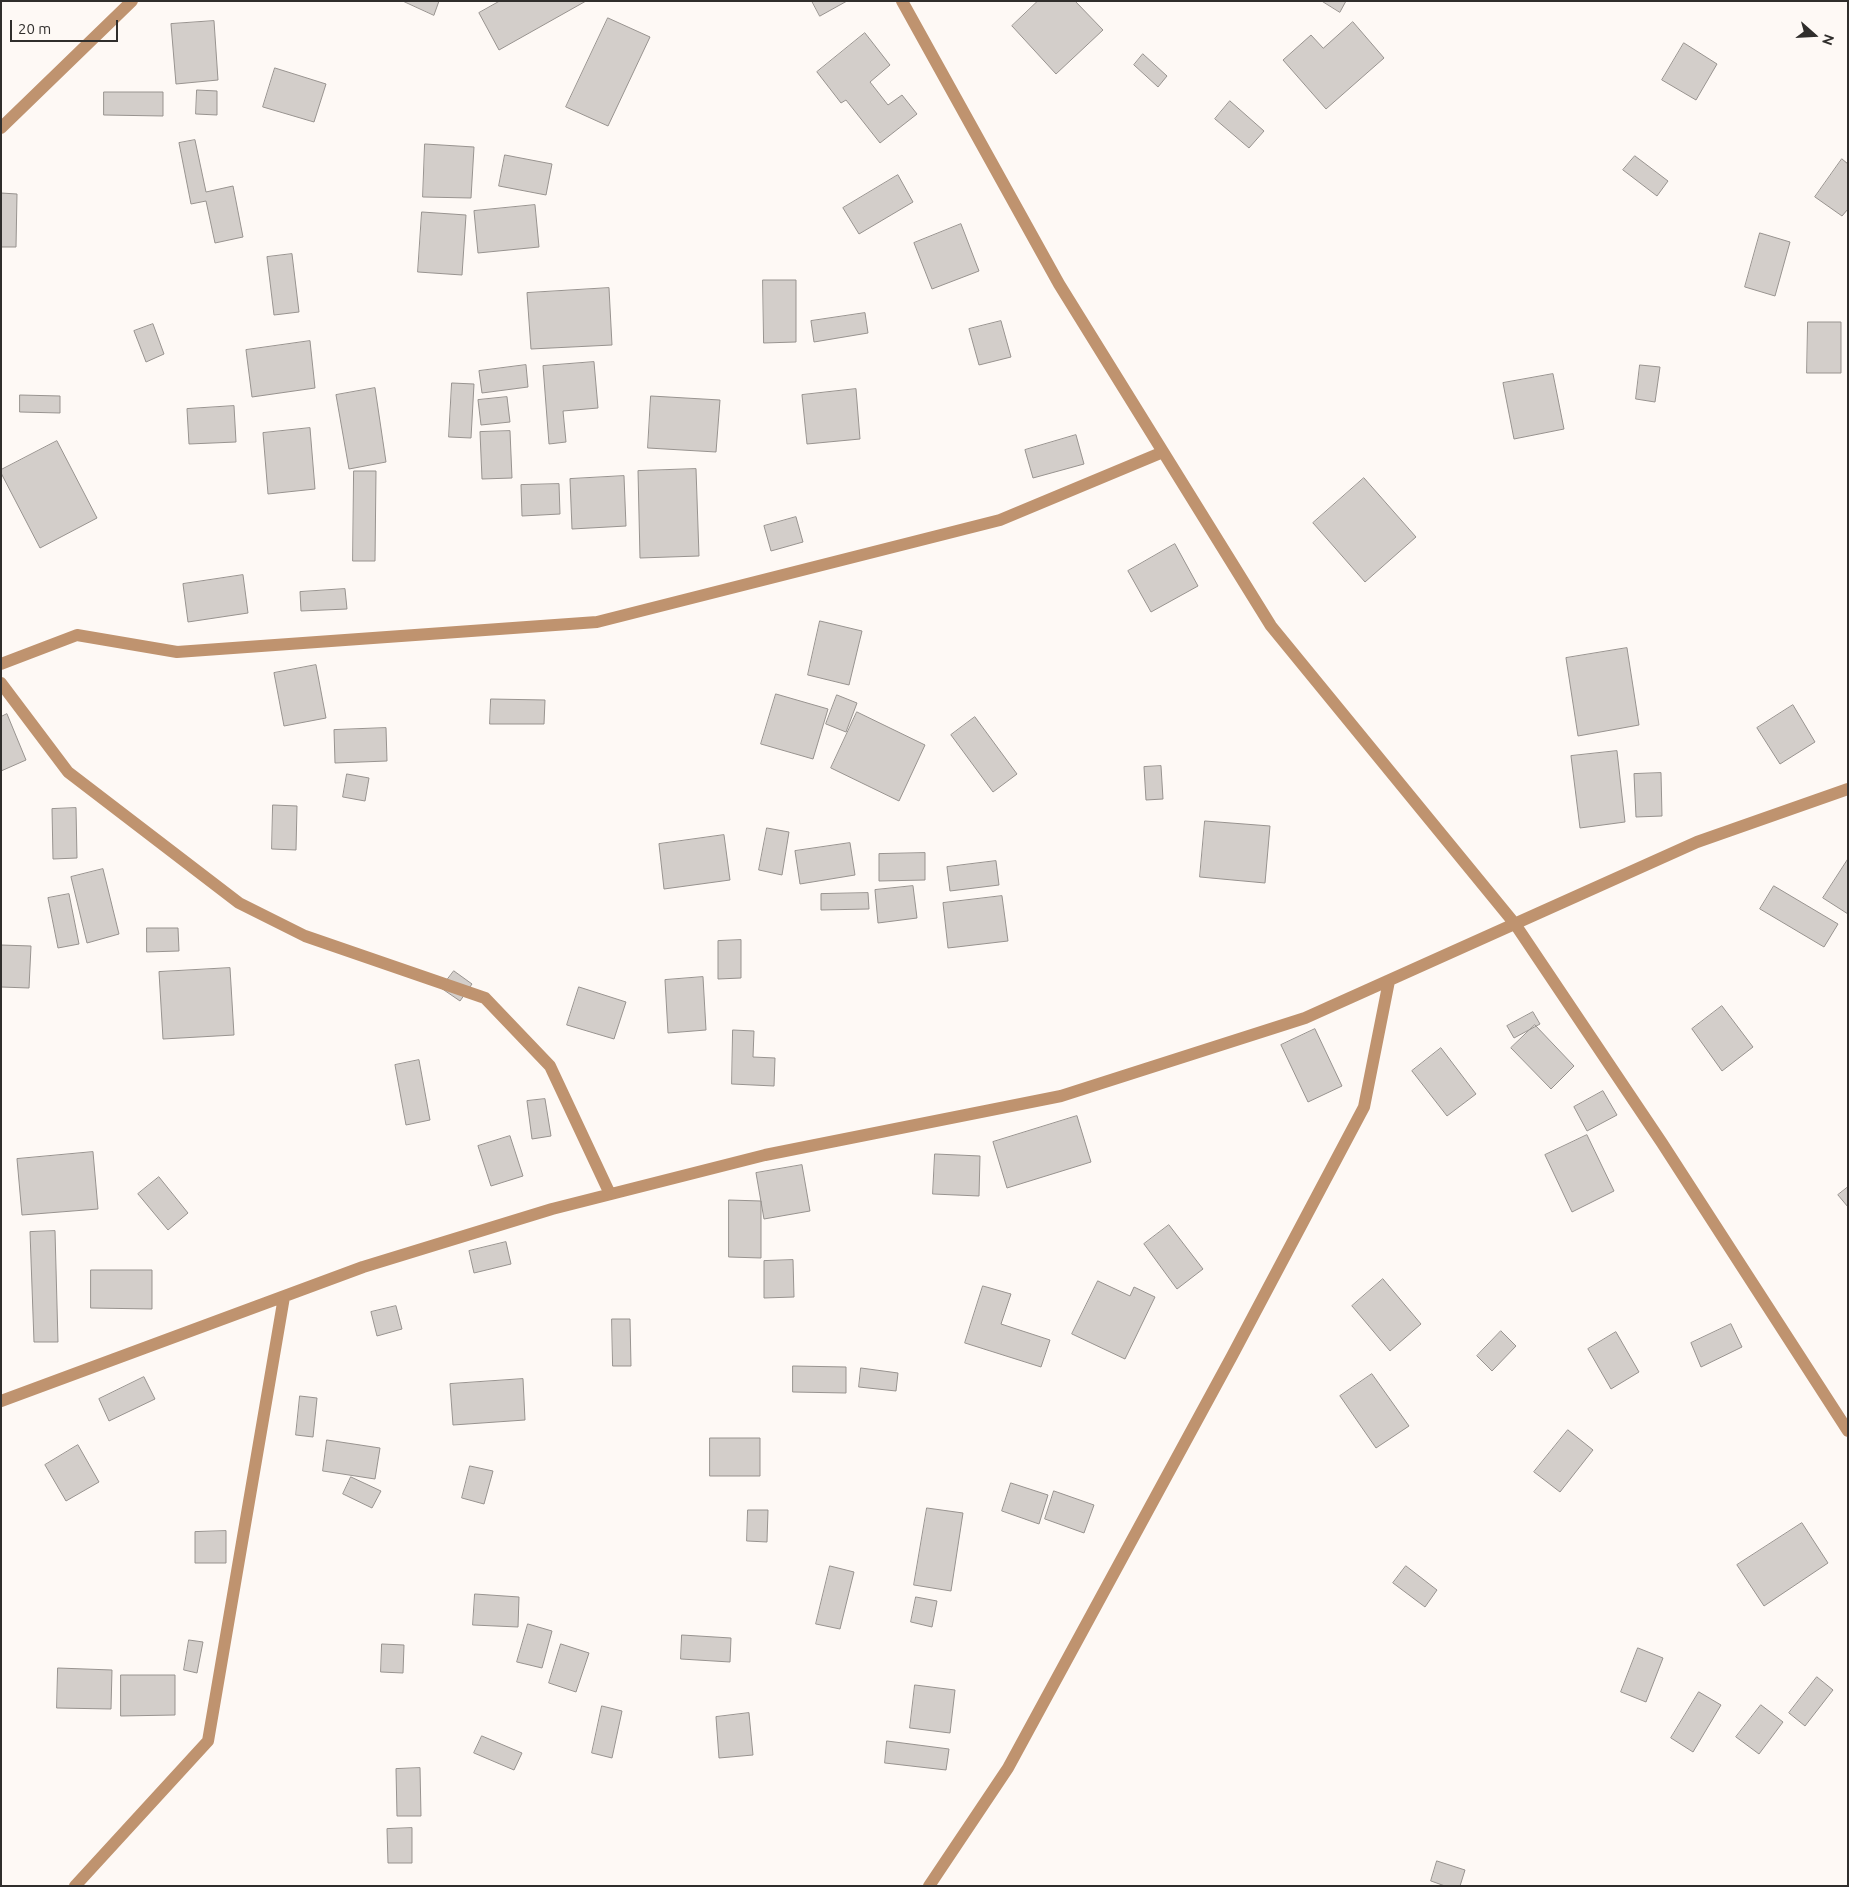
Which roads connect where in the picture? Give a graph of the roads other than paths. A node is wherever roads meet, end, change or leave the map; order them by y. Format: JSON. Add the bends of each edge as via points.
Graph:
{"nodes":[{"id":1,"x":132,"y":1,"type":"edge"},
{"id":2,"x":902,"y":1,"type":"edge"},
{"id":3,"x":1,"y":128,"type":"edge"},
{"id":4,"x":1163,"y":452,"type":"junction"},
{"id":5,"x":1,"y":664,"type":"edge"},
{"id":6,"x":1,"y":683,"type":"edge"},
{"id":7,"x":1848,"y":789,"type":"edge"},
{"id":8,"x":1515,"y":924,"type":"junction"},
{"id":9,"x":1389,"y":980,"type":"junction"},
{"id":10,"x":610,"y":1194,"type":"junction"},
{"id":11,"x":284,"y":1297,"type":"junction"},
{"id":12,"x":1,"y":1401,"type":"edge"},
{"id":13,"x":1848,"y":1431,"type":"edge"},
{"id":14,"x":75,"y":1886,"type":"edge"},
{"id":15,"x":929,"y":1886,"type":"edge"}],
"edges":[{"from":1,"to":3,"type":"street"},
{"from":2,"to":4,"type":"street","via":[[1059,284]]},
{"from":4,"to":5,"type":"street","via":[[1000,520],[597,622],[177,652],[77,635]]},
{"from":4,"to":8,"type":"street","via":[[1271,626]]},
{"from":6,"to":10,"type":"street","via":[[68,772],[238,903],[305,936],[485,998],[550,1066]]},
{"from":7,"to":8,"type":"street","via":[[1697,842]]},
{"from":8,"to":9,"type":"street"},
{"from":8,"to":13,"type":"street","via":[[1668,1152]]},
{"from":9,"to":10,"type":"street","via":[[1305,1018],[1060,1096],[765,1155]]},
{"from":9,"to":15,"type":"street","via":[[1364,1107],[1008,1768]]},
{"from":10,"to":11,"type":"street","via":[[552,1208],[363,1267]]},
{"from":11,"to":12,"type":"street"},
{"from":11,"to":14,"type":"street","via":[[208,1741]]}]}
